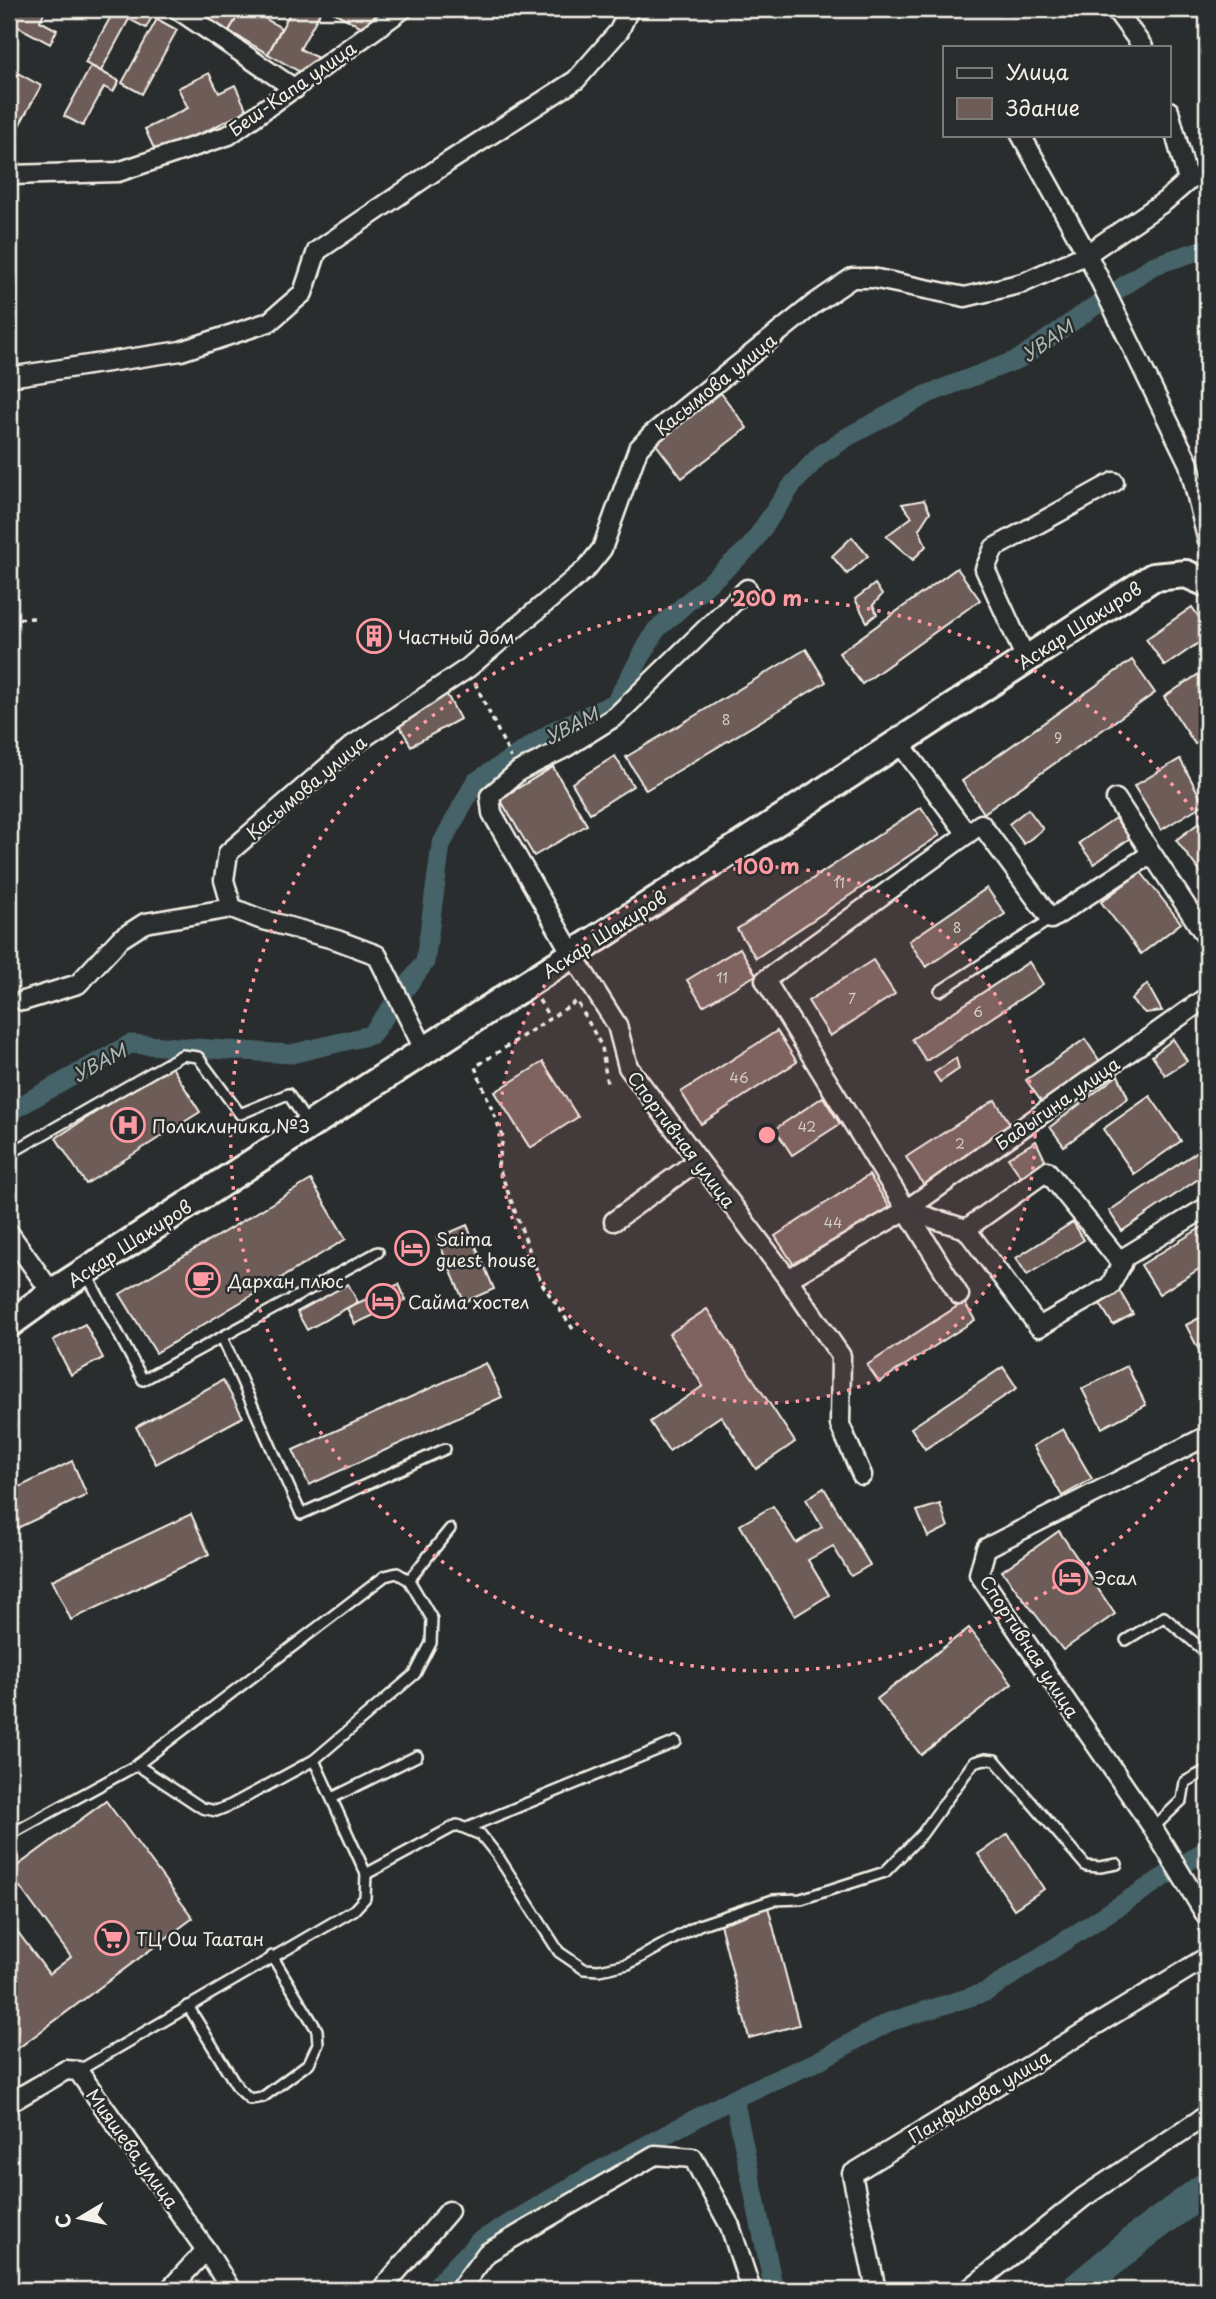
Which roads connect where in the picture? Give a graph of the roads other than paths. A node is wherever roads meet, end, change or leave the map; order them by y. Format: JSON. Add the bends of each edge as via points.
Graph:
{"nodes":[{"id":1,"x":177,"y":9,"type":"edge"},
{"id":2,"x":403,"y":9,"type":"edge"},
{"id":3,"x":629,"y":9,"type":"edge"},
{"id":4,"x":1115,"y":9,"type":"edge"},
{"id":5,"x":1142,"y":46,"type":"edge"},
{"id":6,"x":295,"y":89,"type":"junction"},
{"id":7,"x":1170,"y":115,"type":"edge"},
{"id":8,"x":1022,"y":136,"type":"edge"},
{"id":9,"x":1207,"y":173,"type":"edge"},
{"id":10,"x":9,"y":175,"type":"edge"},
{"id":11,"x":1188,"y":181,"type":"junction"},
{"id":12,"x":1089,"y":261,"type":"junction"},
{"id":13,"x":9,"y":377,"type":"edge"},
{"id":14,"x":1114,"y":482,"type":"dead end"},
{"id":15,"x":1207,"y":538,"type":"edge"},
{"id":16,"x":1207,"y":583,"type":"edge"},
{"id":17,"x":747,"y":589,"type":"dead end"},
{"id":18,"x":1026,"y":659,"type":"junction"},
{"id":19,"x":899,"y":742,"type":"junction"},
{"id":20,"x":1116,"y":799,"type":"dead end"},
{"id":21,"x":967,"y":834,"type":"junction"},
{"id":22,"x":1152,"y":854,"type":"junction"},
{"id":23,"x":232,"y":908,"type":"junction"},
{"id":24,"x":1051,"y":919,"type":"junction"},
{"id":25,"x":1207,"y":938,"type":"edge"},
{"id":26,"x":572,"y":954,"type":"junction"},
{"id":27,"x":940,"y":990,"type":"dead end"},
{"id":28,"x":1207,"y":996,"type":"edge"},
{"id":29,"x":23,"y":1001,"type":"dead end"},
{"id":30,"x":425,"y":1051,"type":"junction"},
{"id":31,"x":309,"y":1126,"type":"junction"},
{"id":32,"x":9,"y":1154,"type":"edge"},
{"id":33,"x":697,"y":1161,"type":"junction"},
{"id":34,"x":1207,"y":1207,"type":"edge"},
{"id":35,"x":906,"y":1210,"type":"junction"},
{"id":36,"x":614,"y":1221,"type":"dead end"},
{"id":37,"x":966,"y":1229,"type":"junction"},
{"id":38,"x":9,"y":1233,"type":"edge"},
{"id":39,"x":379,"y":1252,"type":"dead end"},
{"id":40,"x":1122,"y":1264,"type":"junction"},
{"id":41,"x":85,"y":1272,"type":"junction"},
{"id":42,"x":788,"y":1279,"type":"junction"},
{"id":43,"x":52,"y":1293,"type":"junction"},
{"id":44,"x":958,"y":1295,"type":"dead end"},
{"id":45,"x":9,"y":1324,"type":"edge"},
{"id":46,"x":222,"y":1338,"type":"junction"},
{"id":47,"x":1207,"y":1436,"type":"edge"},
{"id":48,"x":445,"y":1449,"type":"dead end"},
{"id":49,"x":862,"y":1475,"type":"dead end"},
{"id":50,"x":450,"y":1529,"type":"dead end"},
{"id":51,"x":409,"y":1580,"type":"junction"},
{"id":52,"x":1126,"y":1640,"type":"dead end"},
{"id":53,"x":1207,"y":1653,"type":"edge"},
{"id":54,"x":676,"y":1742,"type":"dead end"},
{"id":55,"x":417,"y":1756,"type":"dead end"},
{"id":56,"x":314,"y":1760,"type":"junction"},
{"id":57,"x":137,"y":1765,"type":"junction"},
{"id":58,"x":1207,"y":1770,"type":"edge"},
{"id":59,"x":332,"y":1798,"type":"junction"},
{"id":60,"x":467,"y":1828,"type":"junction"},
{"id":61,"x":9,"y":1835,"type":"edge"},
{"id":62,"x":1157,"y":1835,"type":"junction"},
{"id":63,"x":1117,"y":1864,"type":"dead end"},
{"id":64,"x":366,"y":1874,"type":"junction"},
{"id":65,"x":1207,"y":1917,"type":"edge"},
{"id":66,"x":272,"y":1956,"type":"junction"},
{"id":67,"x":1207,"y":1957,"type":"edge"},
{"id":68,"x":188,"y":2006,"type":"junction"},
{"id":69,"x":78,"y":2071,"type":"junction"},
{"id":70,"x":9,"y":2102,"type":"edge"},
{"id":71,"x":1207,"y":2115,"type":"edge"},
{"id":72,"x":449,"y":2211,"type":"dead end"},
{"id":73,"x":206,"y":2250,"type":"junction"},
{"id":74,"x":169,"y":2290,"type":"edge"},
{"id":75,"x":231,"y":2290,"type":"edge"},
{"id":76,"x":381,"y":2290,"type":"edge"},
{"id":77,"x":459,"y":2290,"type":"edge"},
{"id":78,"x":751,"y":2290,"type":"edge"},
{"id":79,"x":876,"y":2290,"type":"edge"},
{"id":80,"x":968,"y":2290,"type":"edge"}],
"edges":[{"from":1,"to":6,"type":"street"},
{"from":2,"to":6,"type":"street","name":"Беш-Капа улица"},
{"from":3,"to":13,"type":"street","via":[[619,31],[576,80],[317,251],[303,293],[269,322],[181,351]]},
{"from":4,"to":5,"type":"street"},
{"from":6,"to":10,"type":"street","name":"Беш-Капа улица","via":[[229,135],[118,173]]},
{"from":7,"to":11,"type":"street"},
{"from":8,"to":12,"type":"street"},
{"from":9,"to":11,"type":"street","name":"Касымова улица"},
{"from":11,"to":12,"type":"street","name":"Касымова улица"},
{"from":12,"to":15,"type":"street","via":[[1189,464]]},
{"from":12,"to":23,"type":"street","name":"Касымова улица","via":[[965,297],[872,278],[852,278],[824,297],[638,449],[602,549],[586,569],[468,668],[353,745],[228,853],[223,880]]},
{"from":14,"to":18,"type":"street","via":[[994,548],[985,569]]},
{"from":16,"to":18,"type":"main road","name":"Аскар Шакиров","via":[[1186,574],[1153,577]]},
{"from":17,"to":26,"type":"street","name":"Спортивная улица","via":[[616,716],[519,771],[490,796],[492,813]]},
{"from":18,"to":19,"type":"main road","name":"Аскар Шакиров"},
{"from":19,"to":21,"type":"street"},
{"from":19,"to":26,"type":"main road","name":"Аскар Шакиров"},
{"from":20,"to":22,"type":"street"},
{"from":21,"to":24,"type":"street","via":[[981,824]]},
{"from":21,"to":35,"type":"street","via":[[765,980]]},
{"from":22,"to":24,"type":"street"},
{"from":22,"to":25,"type":"street"},
{"from":23,"to":29,"type":"street","via":[[145,923],[120,939],[78,984]]},
{"from":23,"to":30,"type":"street","via":[[377,955]]},
{"from":24,"to":27,"type":"lane"},
{"from":26,"to":30,"type":"main road","name":"Аскар Шакиров"},
{"from":26,"to":33,"type":"street","name":"Спортивная улица","via":[[617,1025],[628,1067]]},
{"from":28,"to":35,"type":"street","name":"Бадыгина улица"},
{"from":30,"to":31,"type":"main road","name":"Аскар Шакиров"},
{"from":31,"to":32,"type":"lane","via":[[288,1094],[240,1114],[198,1057],[182,1055]]},
{"from":31,"to":41,"type":"main road","name":"Аскар Шакиров"},
{"from":33,"to":36,"type":"street"},
{"from":33,"to":42,"type":"street","name":"Спортивная улица"},
{"from":34,"to":40,"type":"street","via":[[1125,1257]]},
{"from":35,"to":37,"type":"street"},
{"from":35,"to":42,"type":"street","name":"Бадыгина улица"},
{"from":35,"to":44,"type":"street"},
{"from":37,"to":40,"type":"street","via":[[1046,1171]]},
{"from":37,"to":40,"type":"street","via":[[1039,1327],[1111,1286]]},
{"from":38,"to":43,"type":"street"},
{"from":39,"to":46,"type":"lane"},
{"from":41,"to":43,"type":"main road","name":"Аскар Шакиров"},
{"from":41,"to":46,"type":"lane","via":[[143,1380]]},
{"from":42,"to":49,"type":"street","name":"Спортивная улица","via":[[841,1356],[840,1425]]},
{"from":43,"to":45,"type":"main road","name":"Аскар Шакиров"},
{"from":46,"to":48,"type":"lane","via":[[300,1514]]},
{"from":47,"to":62,"type":"street","name":"Спортивная улица","via":[[986,1548],[978,1574]]},
{"from":50,"to":51,"type":"lane"},
{"from":51,"to":56,"type":"lane","via":[[432,1619],[431,1643],[424,1657],[415,1674]]},
{"from":51,"to":57,"type":"lane","via":[[397,1573],[385,1576]]},
{"from":52,"to":53,"type":"lane","via":[[1164,1617]]},
{"from":54,"to":60,"type":"lane"},
{"from":55,"to":59,"type":"lane"},
{"from":56,"to":57,"type":"lane","via":[[216,1811],[202,1808]]},
{"from":56,"to":59,"type":"lane"},
{"from":57,"to":61,"type":"lane"},
{"from":58,"to":62,"type":"lane","via":[[1185,1782],[1182,1800]]},
{"from":59,"to":64,"type":"lane"},
{"from":60,"to":63,"type":"lane","via":[[481,1835],[496,1855],[559,1952],[584,1969],[628,1964],[699,1925],[773,1900],[801,1899],[885,1872],[930,1824],[974,1762],[985,1759],[995,1760],[1086,1866]]},
{"from":60,"to":64,"type":"lane","via":[[457,1825]]},
{"from":62,"to":65,"type":"street"},
{"from":64,"to":66,"type":"lane","via":[[365,1898],[354,1910]]},
{"from":66,"to":68,"type":"lane"},
{"from":66,"to":68,"type":"lane","via":[[317,2030],[318,2045],[309,2063],[263,2097],[250,2099],[238,2088]]},
{"from":67,"to":79,"type":"street","name":"Панфилова улица","via":[[852,2174]]},
{"from":68,"to":69,"type":"lane"},
{"from":69,"to":70,"type":"street","name":"Мияшева улица","via":[[65,2070]]},
{"from":69,"to":73,"type":"street","name":"Мияшева улица"},
{"from":71,"to":80,"type":"street","via":[[1084,2197]]},
{"from":72,"to":76,"type":"street"},
{"from":73,"to":74,"type":"street"},
{"from":73,"to":75,"type":"street","name":"Мияшева улица"},
{"from":77,"to":78,"type":"street","via":[[487,2253],[655,2155],[693,2158],[730,2226]]}]}
